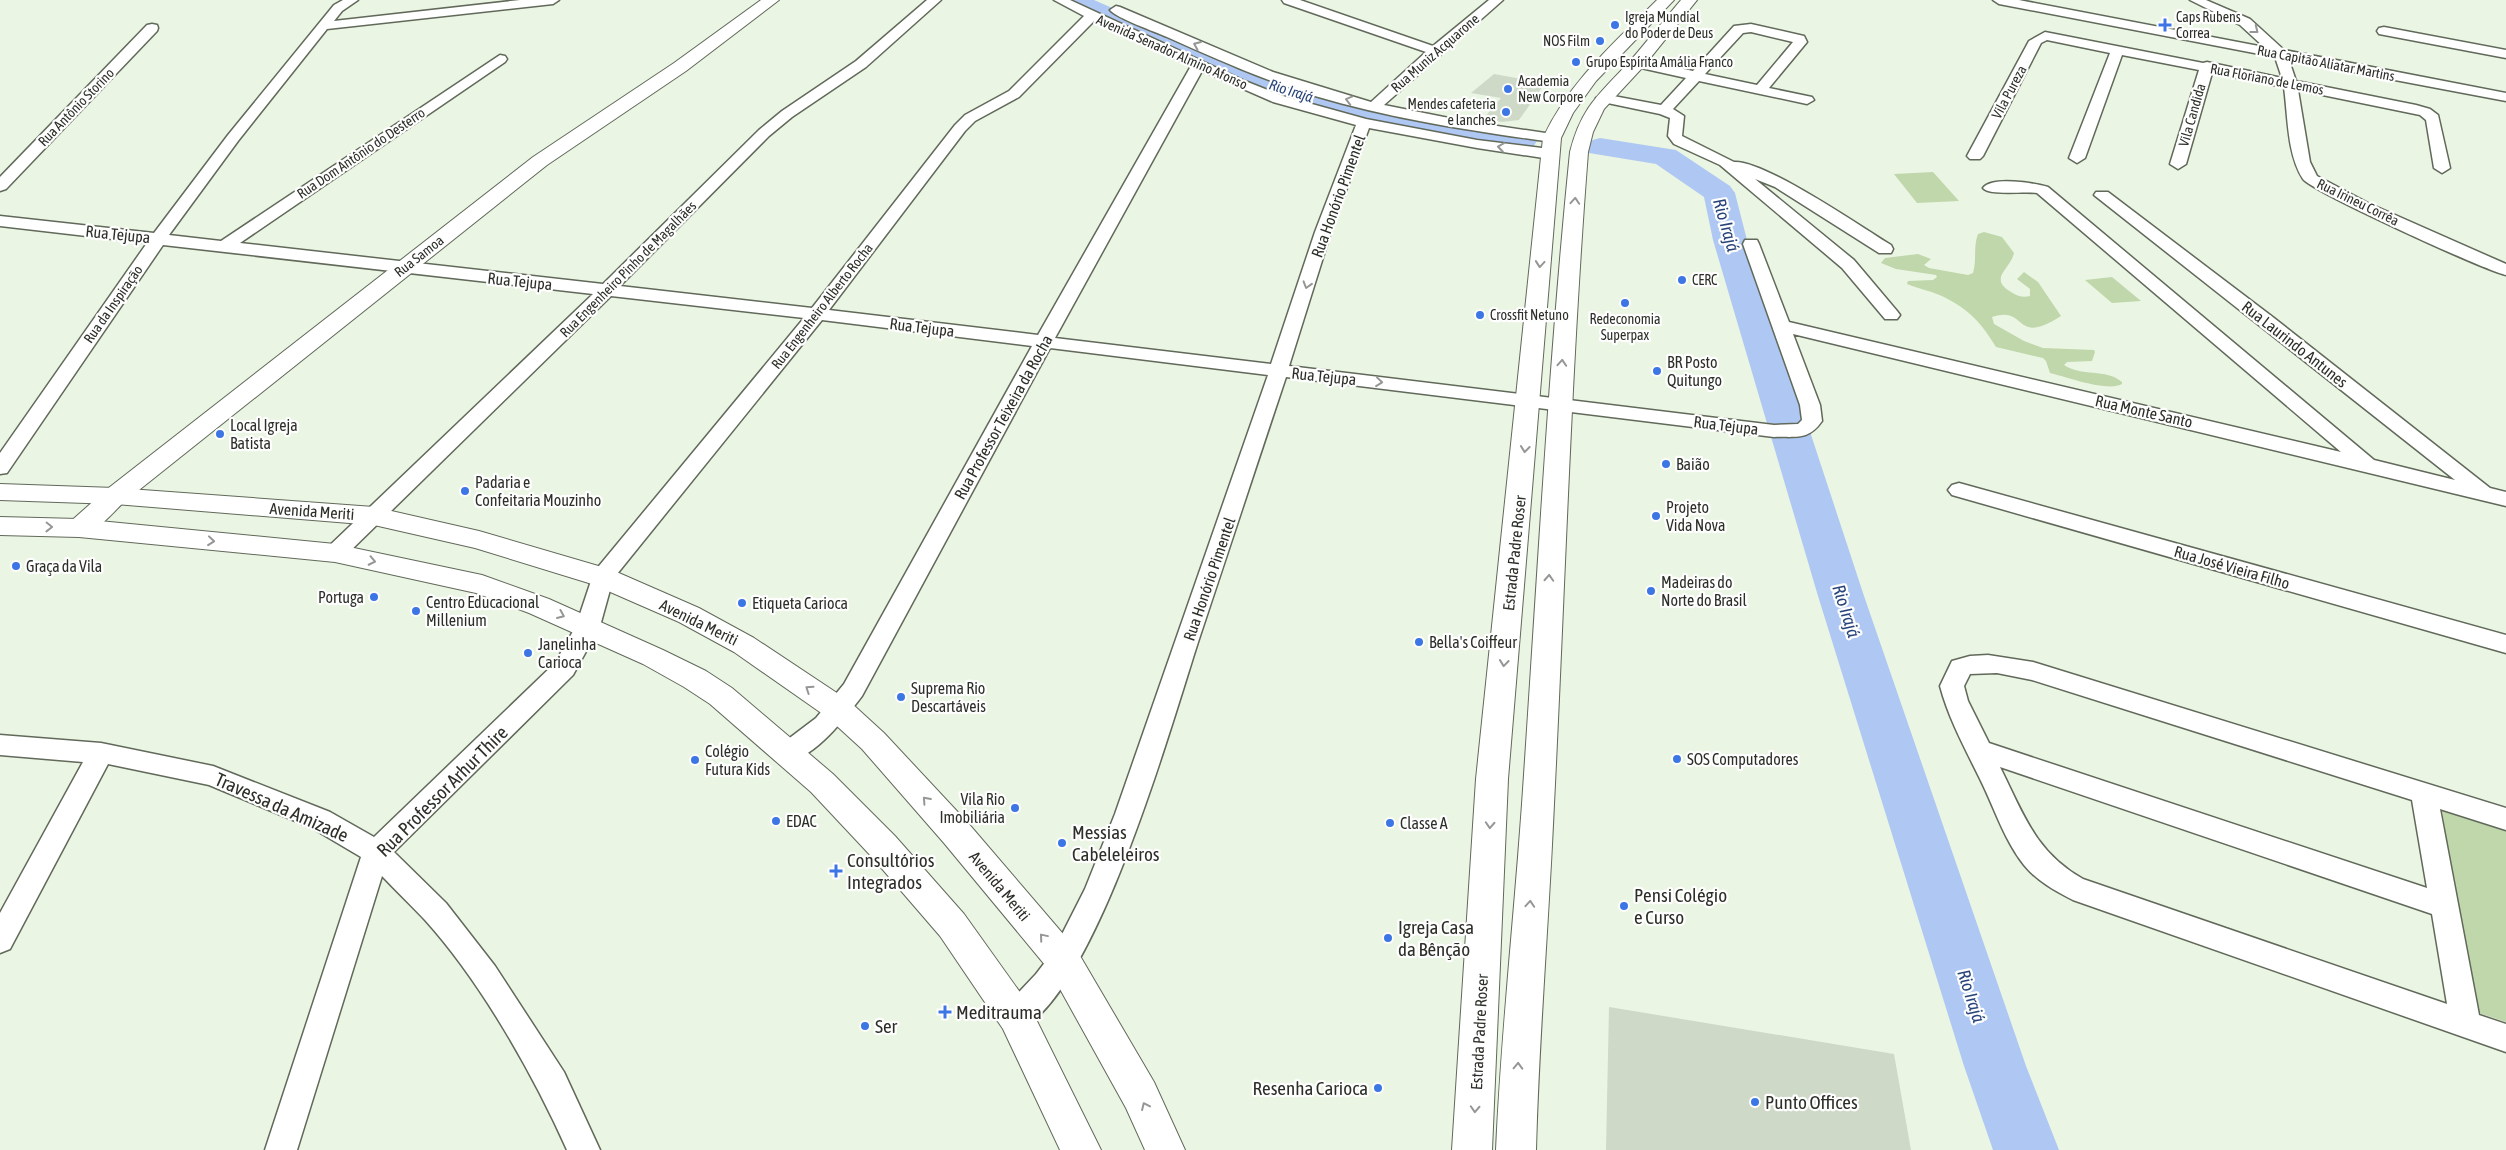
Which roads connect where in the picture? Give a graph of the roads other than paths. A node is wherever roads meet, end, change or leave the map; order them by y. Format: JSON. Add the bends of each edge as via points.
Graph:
{"nodes":[{"id":1,"x":352,"y":0,"type":"edge"},
{"id":2,"x":553,"y":0,"type":"edge"},
{"id":3,"x":771,"y":0,"type":"edge"},
{"id":4,"x":935,"y":0,"type":"edge"},
{"id":5,"x":1060,"y":0,"type":"edge"},
{"id":6,"x":1288,"y":0,"type":"edge"},
{"id":7,"x":1497,"y":0,"type":"edge"},
{"id":8,"x":1666,"y":0,"type":"edge"},
{"id":9,"x":1689,"y":0,"type":"edge"},
{"id":10,"x":1999,"y":0,"type":"edge"},
{"id":11,"x":2196,"y":0,"type":"edge"},
{"id":12,"x":1338,"y":4,"type":"dead end"},
{"id":13,"x":1098,"y":10,"type":"junction"},
{"id":14,"x":1326,"y":12,"type":"junction"},
{"id":15,"x":324,"y":26,"type":"junction"},
{"id":16,"x":152,"y":28,"type":"dead end"},
{"id":17,"x":2384,"y":31,"type":"dead end"},
{"id":18,"x":2049,"y":36,"type":"joint"},
{"id":19,"x":2118,"y":49,"type":"junction"},
{"id":20,"x":1434,"y":51,"type":"junction"},
{"id":21,"x":2506,"y":54,"type":"edge"},
{"id":22,"x":2281,"y":55,"type":"junction"},
{"id":23,"x":500,"y":59,"type":"dead end"},
{"id":24,"x":1637,"y":63,"type":"junction"},
{"id":25,"x":1199,"y":64,"type":"junction"},
{"id":26,"x":2207,"y":66,"type":"junction"},
{"id":27,"x":1694,"y":76,"type":"junction"},
{"id":28,"x":2290,"y":83,"type":"junction"},
{"id":29,"x":1760,"y":90,"type":"junction"},
{"id":30,"x":2506,"y":97,"type":"edge"},
{"id":31,"x":1603,"y":98,"type":"junction"},
{"id":32,"x":1807,"y":100,"type":"dead end"},
{"id":33,"x":1374,"y":107,"type":"junction"},
{"id":34,"x":1664,"y":110,"type":"junction"},
{"id":35,"x":1364,"y":123,"type":"junction"},
{"id":36,"x":1551,"y":146,"type":"junction"},
{"id":37,"x":1975,"y":156,"type":"dead end"},
{"id":38,"x":2077,"y":158,"type":"dead end"},
{"id":39,"x":1724,"y":162,"type":"junction"},
{"id":40,"x":2178,"y":164,"type":"dead end"},
{"id":41,"x":2442,"y":168,"type":"dead end"},
{"id":42,"x":0,"y":186,"type":"edge"},
{"id":43,"x":1991,"y":188,"type":"dead end"},
{"id":44,"x":2102,"y":195,"type":"dead end"},
{"id":45,"x":0,"y":222,"type":"edge"},
{"id":46,"x":158,"y":239,"type":"junction"},
{"id":47,"x":1751,"y":244,"type":"dead end"},
{"id":48,"x":223,"y":247,"type":"junction"},
{"id":49,"x":1885,"y":249,"type":"dead end"},
{"id":50,"x":403,"y":268,"type":"junction"},
{"id":51,"x":2506,"y":270,"type":"edge"},
{"id":52,"x":608,"y":290,"type":"junction"},
{"id":53,"x":817,"y":314,"type":"junction"},
{"id":54,"x":1891,"y":315,"type":"dead end"},
{"id":55,"x":1782,"y":326,"type":"junction"},
{"id":56,"x":1044,"y":342,"type":"junction"},
{"id":57,"x":1279,"y":371,"type":"junction"},
{"id":58,"x":1543,"y":402,"type":"junction"},
{"id":59,"x":2369,"y":466,"type":"junction"},
{"id":60,"x":0,"y":468,"type":"edge"},
{"id":61,"x":1959,"y":490,"type":"dead end"},
{"id":62,"x":0,"y":492,"type":"edge"},
{"id":63,"x":2486,"y":495,"type":"junction"},
{"id":64,"x":115,"y":496,"type":"junction"},
{"id":65,"x":2506,"y":500,"type":"edge"},
{"id":66,"x":374,"y":516,"type":"junction"},
{"id":67,"x":0,"y":526,"type":"edge"},
{"id":68,"x":78,"y":528,"type":"junction"},
{"id":69,"x":334,"y":553,"type":"junction"},
{"id":70,"x":602,"y":577,"type":"junction"},
{"id":71,"x":588,"y":626,"type":"junction"},
{"id":72,"x":2506,"y":644,"type":"edge"},
{"id":73,"x":838,"y":709,"type":"junction"},
{"id":74,"x":0,"y":745,"type":"edge"},
{"id":75,"x":1978,"y":749,"type":"junction"},
{"id":76,"x":102,"y":753,"type":"junction"},
{"id":77,"x":788,"y":753,"type":"junction"},
{"id":78,"x":2424,"y":794,"type":"junction"},
{"id":79,"x":2506,"y":819,"type":"edge"},
{"id":80,"x":376,"y":852,"type":"junction"},
{"id":81,"x":2444,"y":906,"type":"junction"},
{"id":82,"x":0,"y":940,"type":"edge"},
{"id":83,"x":1063,"y":960,"type":"junction"},
{"id":84,"x":1016,"y":1017,"type":"junction"},
{"id":85,"x":2466,"y":1024,"type":"junction"},
{"id":86,"x":2506,"y":1038,"type":"edge"},
{"id":87,"x":281,"y":1150,"type":"edge"},
{"id":88,"x":584,"y":1150,"type":"edge"},
{"id":89,"x":1081,"y":1150,"type":"edge"},
{"id":90,"x":1165,"y":1150,"type":"edge"},
{"id":91,"x":1472,"y":1150,"type":"edge"},
{"id":92,"x":1516,"y":1150,"type":"edge"}],
"edges":[{"from":1,"to":15,"type":"street","name":"Rua da Inspiração","via":[[338,8]]},
{"from":2,"to":15,"type":"street"},
{"from":3,"to":50,"type":"main road","name":"Rua Samoa","via":[[680,67],[551,153]]},
{"from":4,"to":52,"type":"street","name":"Rua Engenheiro Pinho de Magalhães","via":[[855,69],[775,122]]},
{"from":5,"to":13,"type":"street","name":"Avenida Senador Almino Afonso"},
{"from":6,"to":14,"type":"street"},
{"from":7,"to":20,"type":"street","name":"Rua Muniz Acquarone"},
{"from":8,"to":36,"type":"main road","name":"Estrada Padre Roser","via":[[1590,76],[1564,112]]},
{"from":9,"to":24,"type":"main road","name":"Estrada Padre Roser"},
{"from":10,"to":22,"type":"street","name":"Rua Capitão Aliatar Martins"},
{"from":11,"to":22,"type":"street","name":"Rua Irineu Corrêa","one_way":true,"via":[[2245,22]]},
{"from":12,"to":14,"type":"street"},
{"from":13,"to":25,"type":"street","name":"Avenida Senador Almino Afonso"},
{"from":33,"to":13,"type":"street","name":"Avenida Senador Almino Afonso","one_way":true,"via":[[1257,71]]},
{"from":13,"to":53,"type":"street","name":"Rua Engenheiro Alberto Rocha","via":[[1014,94],[970,118],[960,128]]},
{"from":14,"to":20,"type":"street"},
{"from":15,"to":46,"type":"street","name":"Rua da Inspiração","via":[[233,138]]},
{"from":16,"to":42,"type":"street","name":"Rua Antônio Storino"},
{"from":17,"to":21,"type":"street"},
{"from":18,"to":19,"type":"street","name":"Rua Floriano de Lemos"},
{"from":18,"to":37,"type":"street","name":"Vila Pureza","via":[[2036,41]]},
{"from":19,"to":26,"type":"street","name":"Rua Floriano de Lemos"},
{"from":19,"to":38,"type":"street"},
{"from":20,"to":33,"type":"street","name":"Rua Muniz Acquarone"},
{"from":22,"to":28,"type":"street","name":"Rua Irineu Corrêa"},
{"from":22,"to":30,"type":"street","name":"Rua Capitão Aliatar Martins"},
{"from":23,"to":48,"type":"street","name":"Rua Dom Antônio do Desterro"},
{"from":24,"to":27,"type":"street"},
{"from":24,"to":31,"type":"main road","name":"Estrada Padre Roser"},
{"from":25,"to":35,"type":"street","name":"Avenida Senador Almino Afonso","via":[[1278,99]]},
{"from":25,"to":56,"type":"street","name":"Rua Professor Teixeira da Rocha"},
{"from":26,"to":28,"type":"street","name":"Rua Floriano de Lemos"},
{"from":26,"to":40,"type":"street","name":"Vila Candida"},
{"from":27,"to":29,"type":"street"},
{"from":27,"to":29,"type":"street","via":[[1740,29],[1751,28],[1799,39],[1800,42]]},
{"from":27,"to":34,"type":"street"},
{"from":28,"to":41,"type":"street","name":"Rua Floriano de Lemos","via":[[2425,112],[2436,124]]},
{"from":28,"to":51,"type":"street","name":"Rua Irineu Corrêa","via":[[2302,162],[2311,178],[2362,206]]},
{"from":29,"to":32,"type":"street"},
{"from":31,"to":34,"type":"street"},
{"from":58,"to":31,"type":"main road","name":"Estrada Padre Roser","one_way":true,"via":[[1579,152],[1584,132]]},
{"from":33,"to":36,"type":"street","name":"Avenida Senador Almino Afonso"},
{"from":34,"to":39,"type":"street","via":[[1677,116],[1675,136],[1679,141]]},
{"from":36,"to":35,"type":"street","name":"Avenida Senador Almino Afonso","one_way":true,"via":[[1477,144]]},
{"from":35,"to":57,"type":"street","name":"Rua Honório Pimentel","one_way":true,"via":[[1323,232]]},
{"from":36,"to":58,"type":"main road","name":"Estrada Padre Roser","one_way":true},
{"from":39,"to":49,"type":"street","via":[[1782,184]]},
{"from":39,"to":54,"type":"street","via":[[1848,264]]},
{"from":43,"to":59,"type":"street","via":[[2025,186],[2042,190]]},
{"from":44,"to":63,"type":"street","name":"Rua Laurindo Antunes"},
{"from":45,"to":46,"type":"street","name":"Rua Tejupa"},
{"from":46,"to":48,"type":"street","name":"Rua Tejupa"},
{"from":46,"to":60,"type":"street","name":"Rua da Inspiração"},
{"from":47,"to":55,"type":"street"},
{"from":48,"to":50,"type":"street","name":"Rua Tejupa"},
{"from":50,"to":52,"type":"street","name":"Rua Tejupa"},
{"from":50,"to":64,"type":"main road","name":"Rua Samoa"},
{"from":52,"to":53,"type":"street","name":"Rua Tejupa"},
{"from":52,"to":66,"type":"street","name":"Rua Engenheiro Pinho de Magalhães"},
{"from":53,"to":56,"type":"street","name":"Rua Tejupa"},
{"from":53,"to":70,"type":"street","name":"Rua Engenheiro Alberto Rocha"},
{"from":55,"to":58,"type":"street","name":"Rua Tejupa","via":[[1806,394],[1812,422],[1804,430],[1774,431]]},
{"from":55,"to":59,"type":"street","name":"Rua Monte Santo"},
{"from":56,"to":57,"type":"street","name":"Rua Tejupa"},
{"from":56,"to":73,"type":"street","name":"Rua Professor Teixeira da Rocha","via":[[866,668]]},
{"from":57,"to":58,"type":"street","name":"Rua Tejupa","one_way":true},
{"from":57,"to":83,"type":"street","name":"Rua Honório Pimentel","via":[[1128,814],[1098,890]]},
{"from":58,"to":91,"type":"main road","name":"Estrada Padre Roser","one_way":true,"via":[[1492,779]]},
{"from":92,"to":58,"type":"main road","name":"Estrada Padre Roser","one_way":true,"via":[[1518,1064],[1538,806]]},
{"from":59,"to":63,"type":"street","name":"Rua Monte Santo"},
{"from":61,"to":72,"type":"street","name":"Rua José Vieira Filho"},
{"from":62,"to":64,"type":"main road","name":"Avenida Meriti"},
{"from":63,"to":65,"type":"street","name":"Rua Monte Santo"},
{"from":64,"to":66,"type":"main road","name":"Avenida Meriti"},
{"from":64,"to":68,"type":"main road","name":"Rua Samoa"},
{"from":66,"to":69,"type":"street","name":"Rua Engenheiro Pinho de Magalhães"},
{"from":66,"to":70,"type":"main road","name":"Avenida Meriti","via":[[479,540]]},
{"from":67,"to":68,"type":"main road","one_way":true},
{"from":68,"to":69,"type":"main road","one_way":true},
{"from":69,"to":71,"type":"main road","one_way":true,"via":[[482,586]]},
{"from":70,"to":71,"type":"street","name":"Rua Engenheiro Alberto Rocha"},
{"from":73,"to":70,"type":"main road","name":"Avenida Meriti","one_way":true,"via":[[744,645],[689,615]]},
{"from":71,"to":77,"type":"main road","via":[[695,679],[721,696]]},
{"from":71,"to":80,"type":"street","name":"Rua Professor Arhur Thire","via":[[564,669],[545,690]]},
{"from":73,"to":77,"type":"street","name":"Rua Professor Teixeira da Rocha","via":[[825,725]]},
{"from":83,"to":73,"type":"main road","name":"Avenida Meriti","one_way":true,"via":[[873,741]]},
{"from":74,"to":76,"type":"street","name":"Travessa da Amizade"},
{"from":75,"to":78,"type":"street","via":[[1952,686],[1961,667],[1992,663],[2064,680]]},
{"from":75,"to":81,"type":"street"},
{"from":75,"to":85,"type":"street","via":[[2031,854],[2044,870],[2058,880],[2083,892]]},
{"from":76,"to":80,"type":"street","name":"Travessa da Amizade","via":[[213,776],[321,820]]},
{"from":76,"to":82,"type":"street"},
{"from":77,"to":84,"type":"main road","via":[[883,846],[952,925]]},
{"from":78,"to":79,"type":"street"},
{"from":78,"to":81,"type":"street"},
{"from":80,"to":87,"type":"street","name":"Rua Professor Arhur Thire"},
{"from":80,"to":88,"type":"street","name":"Travessa da Amizade","via":[[436,912],[485,975],[553,1083]]},
{"from":81,"to":85,"type":"street"},
{"from":83,"to":84,"type":"street","name":"Rua Honório Pimentel"},
{"from":90,"to":83,"type":"main road","name":"Avenida Meriti","one_way":true,"via":[[1140,1095]]},
{"from":84,"to":89,"type":"main road"},
{"from":85,"to":86,"type":"street"}]}
